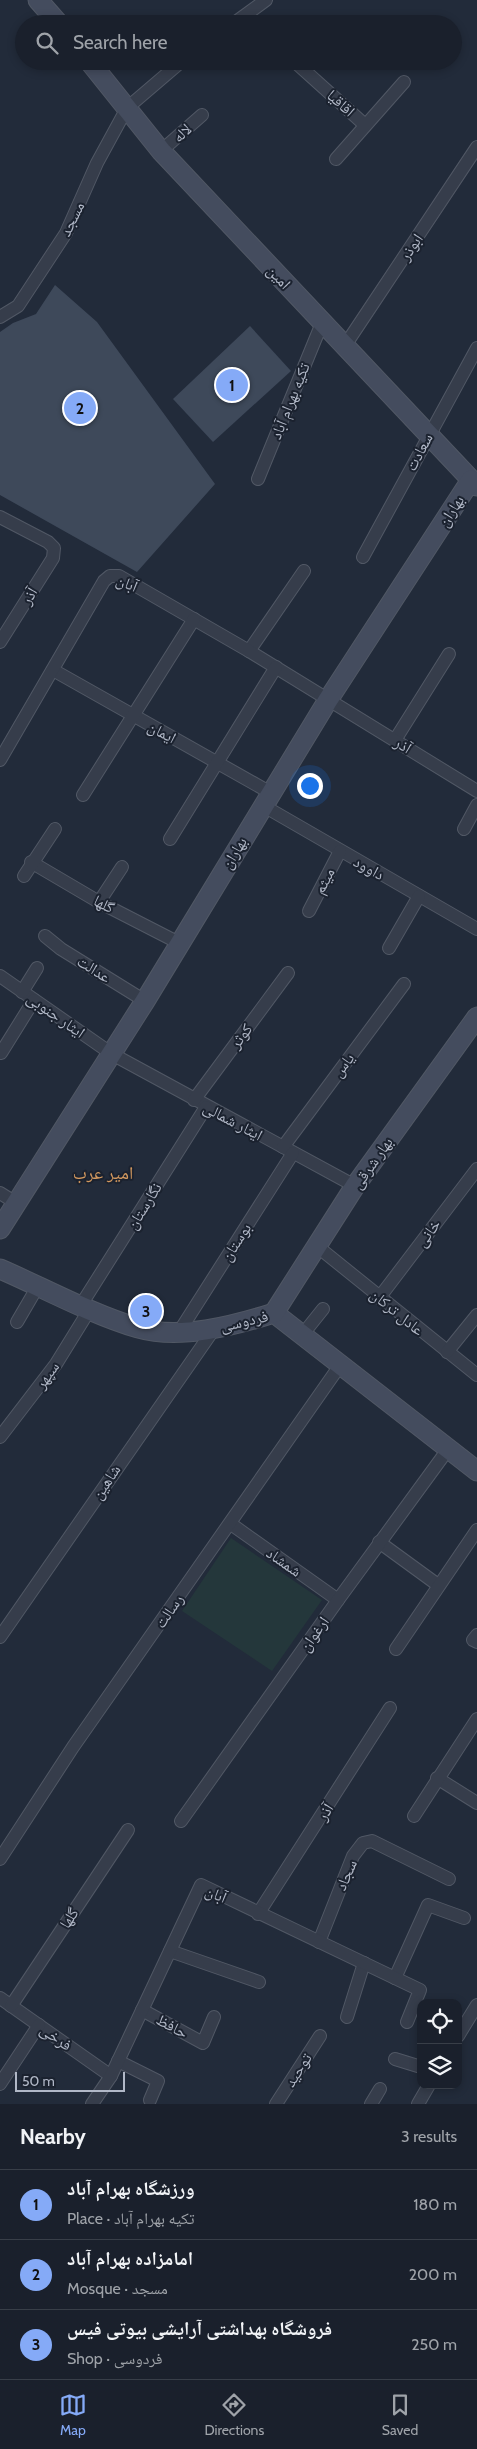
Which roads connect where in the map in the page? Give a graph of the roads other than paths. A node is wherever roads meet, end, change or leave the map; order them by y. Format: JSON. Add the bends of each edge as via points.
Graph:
{"nodes":[{"id":1,"x":38,"y":0,"type":"edge"},
{"id":2,"x":266,"y":0,"type":"edge"},
{"id":3,"x":51,"y":15,"type":"edge"},
{"id":4,"x":250,"y":15,"type":"edge"},
{"id":5,"x":96,"y":70,"type":"edge"},
{"id":6,"x":171,"y":70,"type":"edge"},
{"id":7,"x":304,"y":70,"type":"edge"},
{"id":8,"x":404,"y":82,"type":"dead end"},
{"id":9,"x":127,"y":108,"type":"junction"},
{"id":10,"x":202,"y":115,"type":"dead end"},
{"id":11,"x":365,"y":125,"type":"junction"},
{"id":12,"x":477,"y":147,"type":"edge"},
{"id":13,"x":161,"y":151,"type":"junction"},
{"id":14,"x":336,"y":159,"type":"dead end"},
{"id":15,"x":0,"y":317,"type":"edge"},
{"id":16,"x":322,"y":323,"type":"junction"},
{"id":17,"x":344,"y":347,"type":"junction"},
{"id":18,"x":477,"y":348,"type":"edge"},
{"id":19,"x":428,"y":436,"type":"junction"},
{"id":20,"x":258,"y":479,"type":"dead end"},
{"id":21,"x":474,"y":483,"type":"edge"},
{"id":22,"x":0,"y":517,"type":"edge"},
{"id":23,"x":363,"y":557,"type":"dead end"},
{"id":24,"x":304,"y":571,"type":"dead end"},
{"id":25,"x":194,"y":619,"type":"junction"},
{"id":26,"x":0,"y":642,"type":"edge"},
{"id":27,"x":249,"y":651,"type":"junction"},
{"id":28,"x":449,"y":654,"type":"dead end"},
{"id":29,"x":276,"y":668,"type":"junction"},
{"id":30,"x":54,"y":670,"type":"junction"},
{"id":31,"x":328,"y":700,"type":"junction"},
{"id":32,"x":134,"y":718,"type":"junction"},
{"id":33,"x":395,"y":740,"type":"junction"},
{"id":34,"x":0,"y":760,"type":"edge"},
{"id":35,"x":218,"y":762,"type":"junction"},
{"id":36,"x":475,"y":785,"type":"edge"},
{"id":37,"x":84,"y":795,"type":"dead end"},
{"id":38,"x":267,"y":799,"type":"junction"},
{"id":39,"x":477,"y":806,"type":"edge"},
{"id":40,"x":55,"y":829,"type":"dead end"},
{"id":41,"x":464,"y":829,"type":"dead end"},
{"id":42,"x":170,"y":839,"type":"dead end"},
{"id":43,"x":340,"y":851,"type":"junction"},
{"id":44,"x":31,"y":862,"type":"junction"},
{"id":45,"x":122,"y":868,"type":"dead end"},
{"id":46,"x":24,"y":876,"type":"dead end"},
{"id":47,"x":419,"y":896,"type":"junction"},
{"id":48,"x":99,"y":902,"type":"junction"},
{"id":49,"x":308,"y":911,"type":"dead end"},
{"id":50,"x":477,"y":929,"type":"edge"},
{"id":51,"x":45,"y":936,"type":"dead end"},
{"id":52,"x":179,"y":943,"type":"junction"},
{"id":53,"x":389,"y":948,"type":"dead end"},
{"id":54,"x":37,"y":968,"type":"dead end"},
{"id":55,"x":288,"y":973,"type":"dead end"},
{"id":56,"x":0,"y":976,"type":"edge"},
{"id":57,"x":404,"y":984,"type":"dead end"},
{"id":58,"x":22,"y":992,"type":"junction"},
{"id":59,"x":34,"y":1000,"type":"junction"},
{"id":60,"x":145,"y":1001,"type":"junction"},
{"id":61,"x":477,"y":1017,"type":"edge"},
{"id":62,"x":1,"y":1053,"type":"dead end"},
{"id":63,"x":112,"y":1054,"type":"junction"},
{"id":64,"x":194,"y":1100,"type":"junction"},
{"id":65,"x":206,"y":1106,"type":"junction"},
{"id":66,"x":288,"y":1150,"type":"junction"},
{"id":67,"x":477,"y":1169,"type":"edge"},
{"id":68,"x":355,"y":1186,"type":"junction"},
{"id":69,"x":0,"y":1193,"type":"edge"},
{"id":70,"x":16,"y":1203,"type":"junction"},
{"id":71,"x":0,"y":1228,"type":"edge"},
{"id":72,"x":318,"y":1247,"type":"junction"},
{"id":73,"x":0,"y":1269,"type":"edge"},
{"id":74,"x":38,"y":1286,"type":"junction"},
{"id":75,"x":379,"y":1298,"type":"junction"},
{"id":76,"x":86,"y":1307,"type":"junction"},
{"id":77,"x":323,"y":1309,"type":"dead end"},
{"id":78,"x":274,"y":1313,"type":"junction"},
{"id":79,"x":477,"y":1315,"type":"edge"},
{"id":80,"x":17,"y":1322,"type":"dead end"},
{"id":81,"x":214,"y":1328,"type":"junction"},
{"id":82,"x":179,"y":1332,"type":"junction"},
{"id":83,"x":303,"y":1334,"type":"junction"},
{"id":84,"x":447,"y":1352,"type":"junction"},
{"id":85,"x":341,"y":1364,"type":"junction"},
{"id":86,"x":477,"y":1375,"type":"edge"},
{"id":87,"x":0,"y":1438,"type":"edge"},
{"id":88,"x":449,"y":1448,"type":"junction"},
{"id":89,"x":477,"y":1471,"type":"edge"},
{"id":90,"x":231,"y":1524,"type":"junction"},
{"id":91,"x":477,"y":1530,"type":"edge"},
{"id":92,"x":379,"y":1542,"type":"junction"},
{"id":93,"x":438,"y":1585,"type":"junction"},
{"id":94,"x":338,"y":1600,"type":"junction"},
{"id":95,"x":477,"y":1635,"type":"edge"},
{"id":96,"x":0,"y":1637,"type":"edge"},
{"id":97,"x":477,"y":1642,"type":"edge"},
{"id":98,"x":396,"y":1649,"type":"dead end"},
{"id":99,"x":390,"y":1708,"type":"dead end"},
{"id":100,"x":477,"y":1718,"type":"edge"},
{"id":101,"x":437,"y":1778,"type":"junction"},
{"id":102,"x":477,"y":1803,"type":"edge"},
{"id":103,"x":414,"y":1816,"type":"dead end"},
{"id":104,"x":181,"y":1821,"type":"dead end"},
{"id":105,"x":128,"y":1830,"type":"dead end"},
{"id":106,"x":0,"y":1859,"type":"edge"},
{"id":107,"x":449,"y":1878,"type":"dead end"},
{"id":108,"x":258,"y":1914,"type":"junction"},
{"id":109,"x":464,"y":1918,"type":"dead end"},
{"id":110,"x":319,"y":1942,"type":"junction"},
{"id":111,"x":170,"y":1951,"type":"junction"},
{"id":112,"x":364,"y":1963,"type":"junction"},
{"id":113,"x":395,"y":1978,"type":"junction"},
{"id":114,"x":259,"y":1982,"type":"dead end"},
{"id":115,"x":0,"y":1998,"type":"edge"},
{"id":116,"x":477,"y":2005,"type":"edge"},
{"id":117,"x":12,"y":2006,"type":"junction"},
{"id":118,"x":142,"y":2010,"type":"junction"},
{"id":119,"x":214,"y":2016,"type":"dead end"},
{"id":120,"x":347,"y":2017,"type":"dead end"},
{"id":121,"x":407,"y":2022,"type":"dead end"},
{"id":122,"x":40,"y":2026,"type":"junction"},
{"id":123,"x":462,"y":2029,"type":"edge"},
{"id":124,"x":320,"y":2036,"type":"dead end"},
{"id":125,"x":395,"y":2059,"type":"dead end"},
{"id":126,"x":118,"y":2061,"type":"junction"},
{"id":127,"x":417,"y":2066,"type":"edge"},
{"id":128,"x":111,"y":2076,"type":"junction"},
{"id":129,"x":0,"y":2084,"type":"edge"},
{"id":130,"x":380,"y":2088,"type":"dead end"},
{"id":131,"x":427,"y":2089,"type":"edge"},
{"id":132,"x":150,"y":2100,"type":"dead end"},
{"id":133,"x":92,"y":2104,"type":"edge"},
{"id":134,"x":276,"y":2104,"type":"edge"},
{"id":135,"x":371,"y":2104,"type":"edge"},
{"id":136,"x":418,"y":2104,"type":"edge"}],
"edges":[{"from":1,"to":3,"type":"street"},
{"from":2,"to":4,"type":"street"},
{"from":5,"to":9,"type":"street","name":"امین"},
{"from":6,"to":9,"type":"street"},
{"from":7,"to":11,"type":"street","name":"اقاقیا"},
{"from":8,"to":11,"type":"street"},
{"from":9,"to":13,"type":"street","name":"امین"},
{"from":9,"to":15,"type":"street","name":"مسجد","via":[[97,162],[66,234],[18,306]]},
{"from":10,"to":13,"type":"street","name":"لاله"},
{"from":11,"to":14,"type":"street"},
{"from":12,"to":17,"type":"street","name":"ابوذر"},
{"from":13,"to":16,"type":"street","name":"امین"},
{"from":16,"to":17,"type":"street","name":"امین"},
{"from":16,"to":20,"type":"street","name":"تکیه بهرام آباد"},
{"from":17,"to":19,"type":"street","name":"امین"},
{"from":18,"to":19,"type":"street","name":"سعادت"},
{"from":19,"to":21,"type":"street","name":"امین"},
{"from":19,"to":23,"type":"street","name":"سعادت"},
{"from":21,"to":31,"type":"street","name":"بهاران"},
{"from":22,"to":26,"type":"street","name":"آذر","via":[[54,548],[53,558]]},
{"from":24,"to":27,"type":"street"},
{"from":25,"to":27,"type":"street","name":"آبان"},
{"from":25,"to":30,"type":"street","name":"آبان","via":[[119,576],[110,576]]},
{"from":25,"to":32,"type":"street"},
{"from":27,"to":29,"type":"street","name":"آبان"},
{"from":28,"to":33,"type":"street"},
{"from":29,"to":31,"type":"street","name":"آبان"},
{"from":29,"to":35,"type":"street"},
{"from":30,"to":32,"type":"street","name":"ایمان"},
{"from":30,"to":34,"type":"street","name":"آبان"},
{"from":31,"to":33,"type":"street","name":"آذر"},
{"from":31,"to":38,"type":"street","name":"بهاران"},
{"from":32,"to":35,"type":"street","name":"ایمان"},
{"from":32,"to":37,"type":"street"},
{"from":33,"to":36,"type":"street","name":"آذر"},
{"from":35,"to":38,"type":"street","name":"ایمان"},
{"from":35,"to":42,"type":"street"},
{"from":38,"to":43,"type":"street","name":"داوود"},
{"from":38,"to":52,"type":"street","name":"بهاران"},
{"from":39,"to":41,"type":"street"},
{"from":40,"to":44,"type":"street"},
{"from":43,"to":47,"type":"street","name":"داوود"},
{"from":43,"to":49,"type":"street","name":"میثم"},
{"from":44,"to":46,"type":"street"},
{"from":44,"to":48,"type":"street","name":"گلها"},
{"from":45,"to":48,"type":"street"},
{"from":47,"to":50,"type":"street","name":"داوود"},
{"from":47,"to":53,"type":"street"},
{"from":48,"to":52,"type":"street","name":"گلها"},
{"from":51,"to":60,"type":"street","name":"عدالت"},
{"from":52,"to":60,"type":"street","name":"بهاران"},
{"from":54,"to":58,"type":"street"},
{"from":55,"to":64,"type":"street","name":"کوثر"},
{"from":56,"to":58,"type":"street","name":"ایثار جنوبی"},
{"from":57,"to":66,"type":"street","name":"یاس"},
{"from":58,"to":59,"type":"street","name":"ایثار جنوبی"},
{"from":59,"to":62,"type":"street"},
{"from":59,"to":63,"type":"street","name":"ایثار جنوبی"},
{"from":60,"to":63,"type":"street","name":"بهاران"},
{"from":61,"to":68,"type":"street","name":"بهار شرقی"},
{"from":63,"to":64,"type":"street","name":"ایثار شمالی"},
{"from":63,"to":70,"type":"street","name":"بهاران"},
{"from":64,"to":65,"type":"street","name":"ایثار شمالی"},
{"from":65,"to":66,"type":"street","name":"ایثار شمالی"},
{"from":65,"to":76,"type":"street","name":"نگارستان"},
{"from":66,"to":68,"type":"street","name":"ایثار شمالی"},
{"from":66,"to":82,"type":"street","name":"بوستان"},
{"from":67,"to":75,"type":"street","name":"خانی"},
{"from":68,"to":72,"type":"street","name":"بهار شرقی"},
{"from":69,"to":70,"type":"street"},
{"from":70,"to":71,"type":"street","name":"بهاران"},
{"from":72,"to":75,"type":"street","name":"عادل ترکان"},
{"from":72,"to":78,"type":"street","name":"بهار شرقی"},
{"from":73,"to":74,"type":"street","name":"فردوسی"},
{"from":74,"to":76,"type":"street","name":"فردوسی"},
{"from":74,"to":80,"type":"street"},
{"from":75,"to":84,"type":"street","name":"عادل ترکان"},
{"from":76,"to":82,"type":"street","name":"فردوسی","via":[[139,1328]]},
{"from":76,"to":87,"type":"street","name":"سپهر","via":[[56,1364]]},
{"from":77,"to":83,"type":"street"},
{"from":78,"to":81,"type":"street","name":"فردوسی"},
{"from":78,"to":83,"type":"street","name":"فردوسی"},
{"from":79,"to":84,"type":"street"},
{"from":81,"to":82,"type":"street","name":"فردوسی"},
{"from":81,"to":96,"type":"street","name":"شاهین"},
{"from":83,"to":85,"type":"street","name":"فردوسی"},
{"from":84,"to":86,"type":"street","name":"عادل ترکان"},
{"from":85,"to":88,"type":"street","name":"فردوسی"},
{"from":85,"to":90,"type":"street","name":"رسالت"},
{"from":88,"to":89,"type":"street","name":"فردوسی"},
{"from":88,"to":92,"type":"street","name":"ارغوان"},
{"from":90,"to":94,"type":"street","name":"شمشاد"},
{"from":90,"to":106,"type":"street","name":"رسالت","via":[[73,1747]]},
{"from":91,"to":93,"type":"street"},
{"from":92,"to":93,"type":"street"},
{"from":92,"to":94,"type":"street","name":"ارغوان"},
{"from":93,"to":98,"type":"street"},
{"from":94,"to":104,"type":"street","name":"ارغوان"},
{"from":95,"to":97,"type":"street","via":[[473,1640]]},
{"from":99,"to":108,"type":"street","name":"آذر"},
{"from":100,"to":101,"type":"street"},
{"from":101,"to":102,"type":"street"},
{"from":101,"to":103,"type":"street"},
{"from":105,"to":117,"type":"street","name":"گلها"},
{"from":107,"to":110,"type":"street","name":"سجاد","via":[[372,1841],[363,1843],[353,1856]]},
{"from":108,"to":110,"type":"street","name":"آبان"},
{"from":108,"to":111,"type":"street","name":"آبان","via":[[200,1885]]},
{"from":109,"to":113,"type":"street","via":[[428,1905]]},
{"from":110,"to":112,"type":"street","name":"آبان"},
{"from":111,"to":114,"type":"street"},
{"from":111,"to":118,"type":"street","name":"آبان"},
{"from":112,"to":113,"type":"street","name":"آبان"},
{"from":112,"to":120,"type":"street"},
{"from":113,"to":121,"type":"street","name":"آبان","via":[[420,1990]]},
{"from":115,"to":117,"type":"street","name":"فرخی"},
{"from":116,"to":123,"type":"street"},
{"from":117,"to":122,"type":"street","name":"فرخی"},
{"from":118,"to":119,"type":"street","name":"حافظ","via":[[202,2043]]},
{"from":118,"to":126,"type":"street","name":"آبان"},
{"from":122,"to":128,"type":"street","name":"فرخی"},
{"from":122,"to":129,"type":"street"},
{"from":124,"to":134,"type":"street","name":"توحید"},
{"from":125,"to":127,"type":"street"},
{"from":126,"to":128,"type":"street","name":"آبان"},
{"from":126,"to":132,"type":"street","via":[[158,2081]]},
{"from":128,"to":133,"type":"street","name":"آبان"},
{"from":130,"to":135,"type":"street"},
{"from":131,"to":136,"type":"street"}]}
